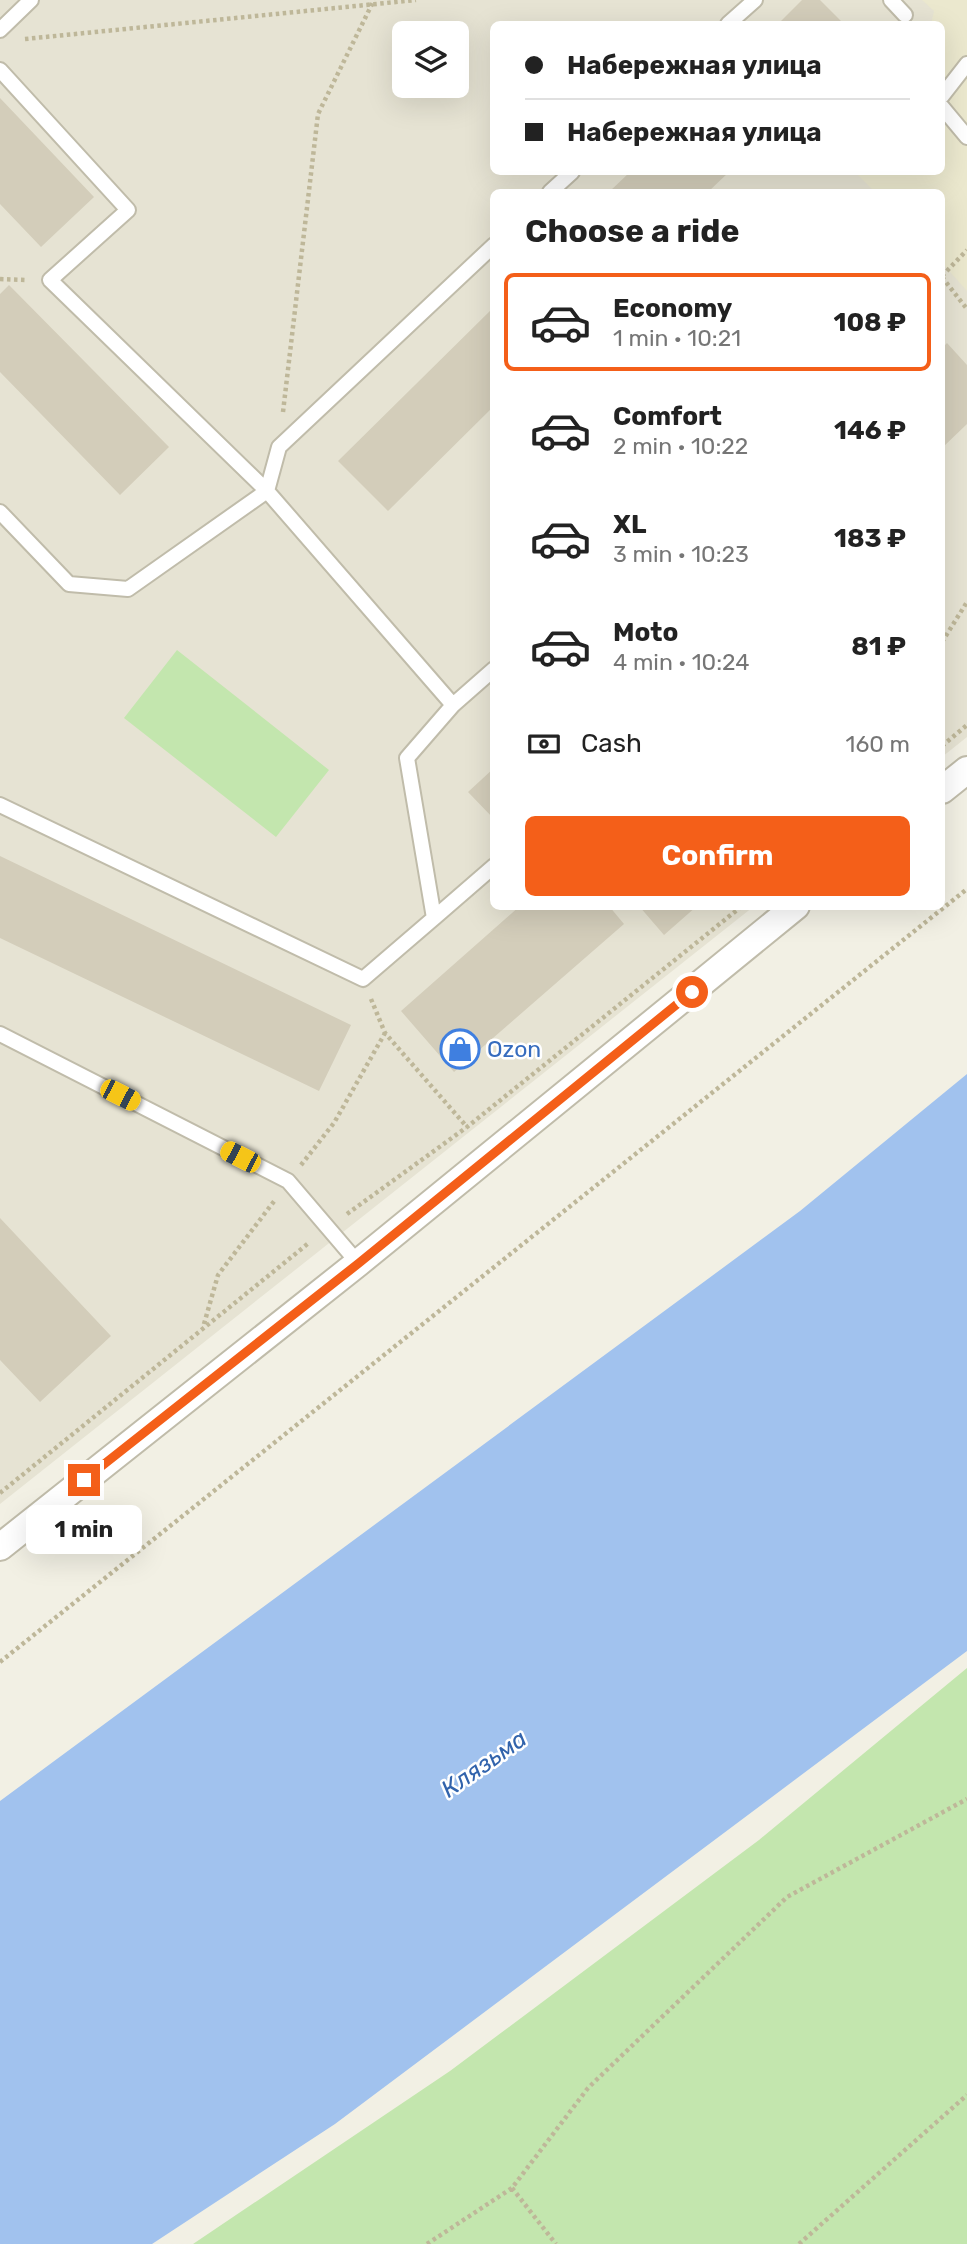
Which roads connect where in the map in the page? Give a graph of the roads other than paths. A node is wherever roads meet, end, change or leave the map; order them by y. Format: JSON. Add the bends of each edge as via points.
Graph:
{"nodes":[{"id":1,"x":31,"y":0,"type":"edge"},
{"id":2,"x":755,"y":0,"type":"edge"},
{"id":3,"x":891,"y":0,"type":"edge"},
{"id":4,"x":905,"y":15,"type":"dead end"},
{"id":5,"x":732,"y":21,"type":"edge"},
{"id":6,"x":0,"y":30,"type":"edge"},
{"id":7,"x":967,"y":64,"type":"edge"},
{"id":8,"x":0,"y":70,"type":"edge"},
{"id":9,"x":945,"y":92,"type":"edge"},
{"id":10,"x":945,"y":111,"type":"edge"},
{"id":11,"x":967,"y":137,"type":"edge"},
{"id":12,"x":569,"y":175,"type":"edge"},
{"id":13,"x":553,"y":189,"type":"edge"},
{"id":14,"x":490,"y":249,"type":"edge"},
{"id":15,"x":267,"y":491,"type":"junction"},
{"id":16,"x":0,"y":512,"type":"edge"},
{"id":17,"x":490,"y":673,"type":"edge"},
{"id":18,"x":453,"y":705,"type":"junction"},
{"id":19,"x":967,"y":770,"type":"edge"},
{"id":20,"x":945,"y":788,"type":"edge"},
{"id":21,"x":0,"y":805,"type":"edge"},
{"id":22,"x":490,"y":869,"type":"edge"},
{"id":23,"x":791,"y":910,"type":"edge"},
{"id":24,"x":433,"y":918,"type":"junction"},
{"id":25,"x":0,"y":1034,"type":"edge"},
{"id":26,"x":359,"y":1263,"type":"junction"},
{"id":27,"x":0,"y":1547,"type":"edge"}],
"edges":[{"from":1,"to":6,"type":"lane"},
{"from":2,"to":5,"type":"lane"},
{"from":3,"to":4,"type":"lane"},
{"from":7,"to":9,"type":"lane"},
{"from":8,"to":15,"type":"lane","via":[[128,210],[50,280]]},
{"from":10,"to":11,"type":"lane"},
{"from":12,"to":13,"type":"lane"},
{"from":14,"to":15,"type":"lane","via":[[279,447]]},
{"from":15,"to":16,"type":"lane","via":[[128,589],[69,584]]},
{"from":15,"to":18,"type":"lane"},
{"from":17,"to":18,"type":"lane"},
{"from":18,"to":24,"type":"lane","via":[[407,758]]},
{"from":19,"to":20,"type":"street"},
{"from":21,"to":24,"type":"lane","via":[[363,979]]},
{"from":22,"to":24,"type":"lane"},
{"from":23,"to":26,"type":"street"},
{"from":25,"to":26,"type":"lane","via":[[288,1181]]},
{"from":26,"to":27,"type":"street"}]}
